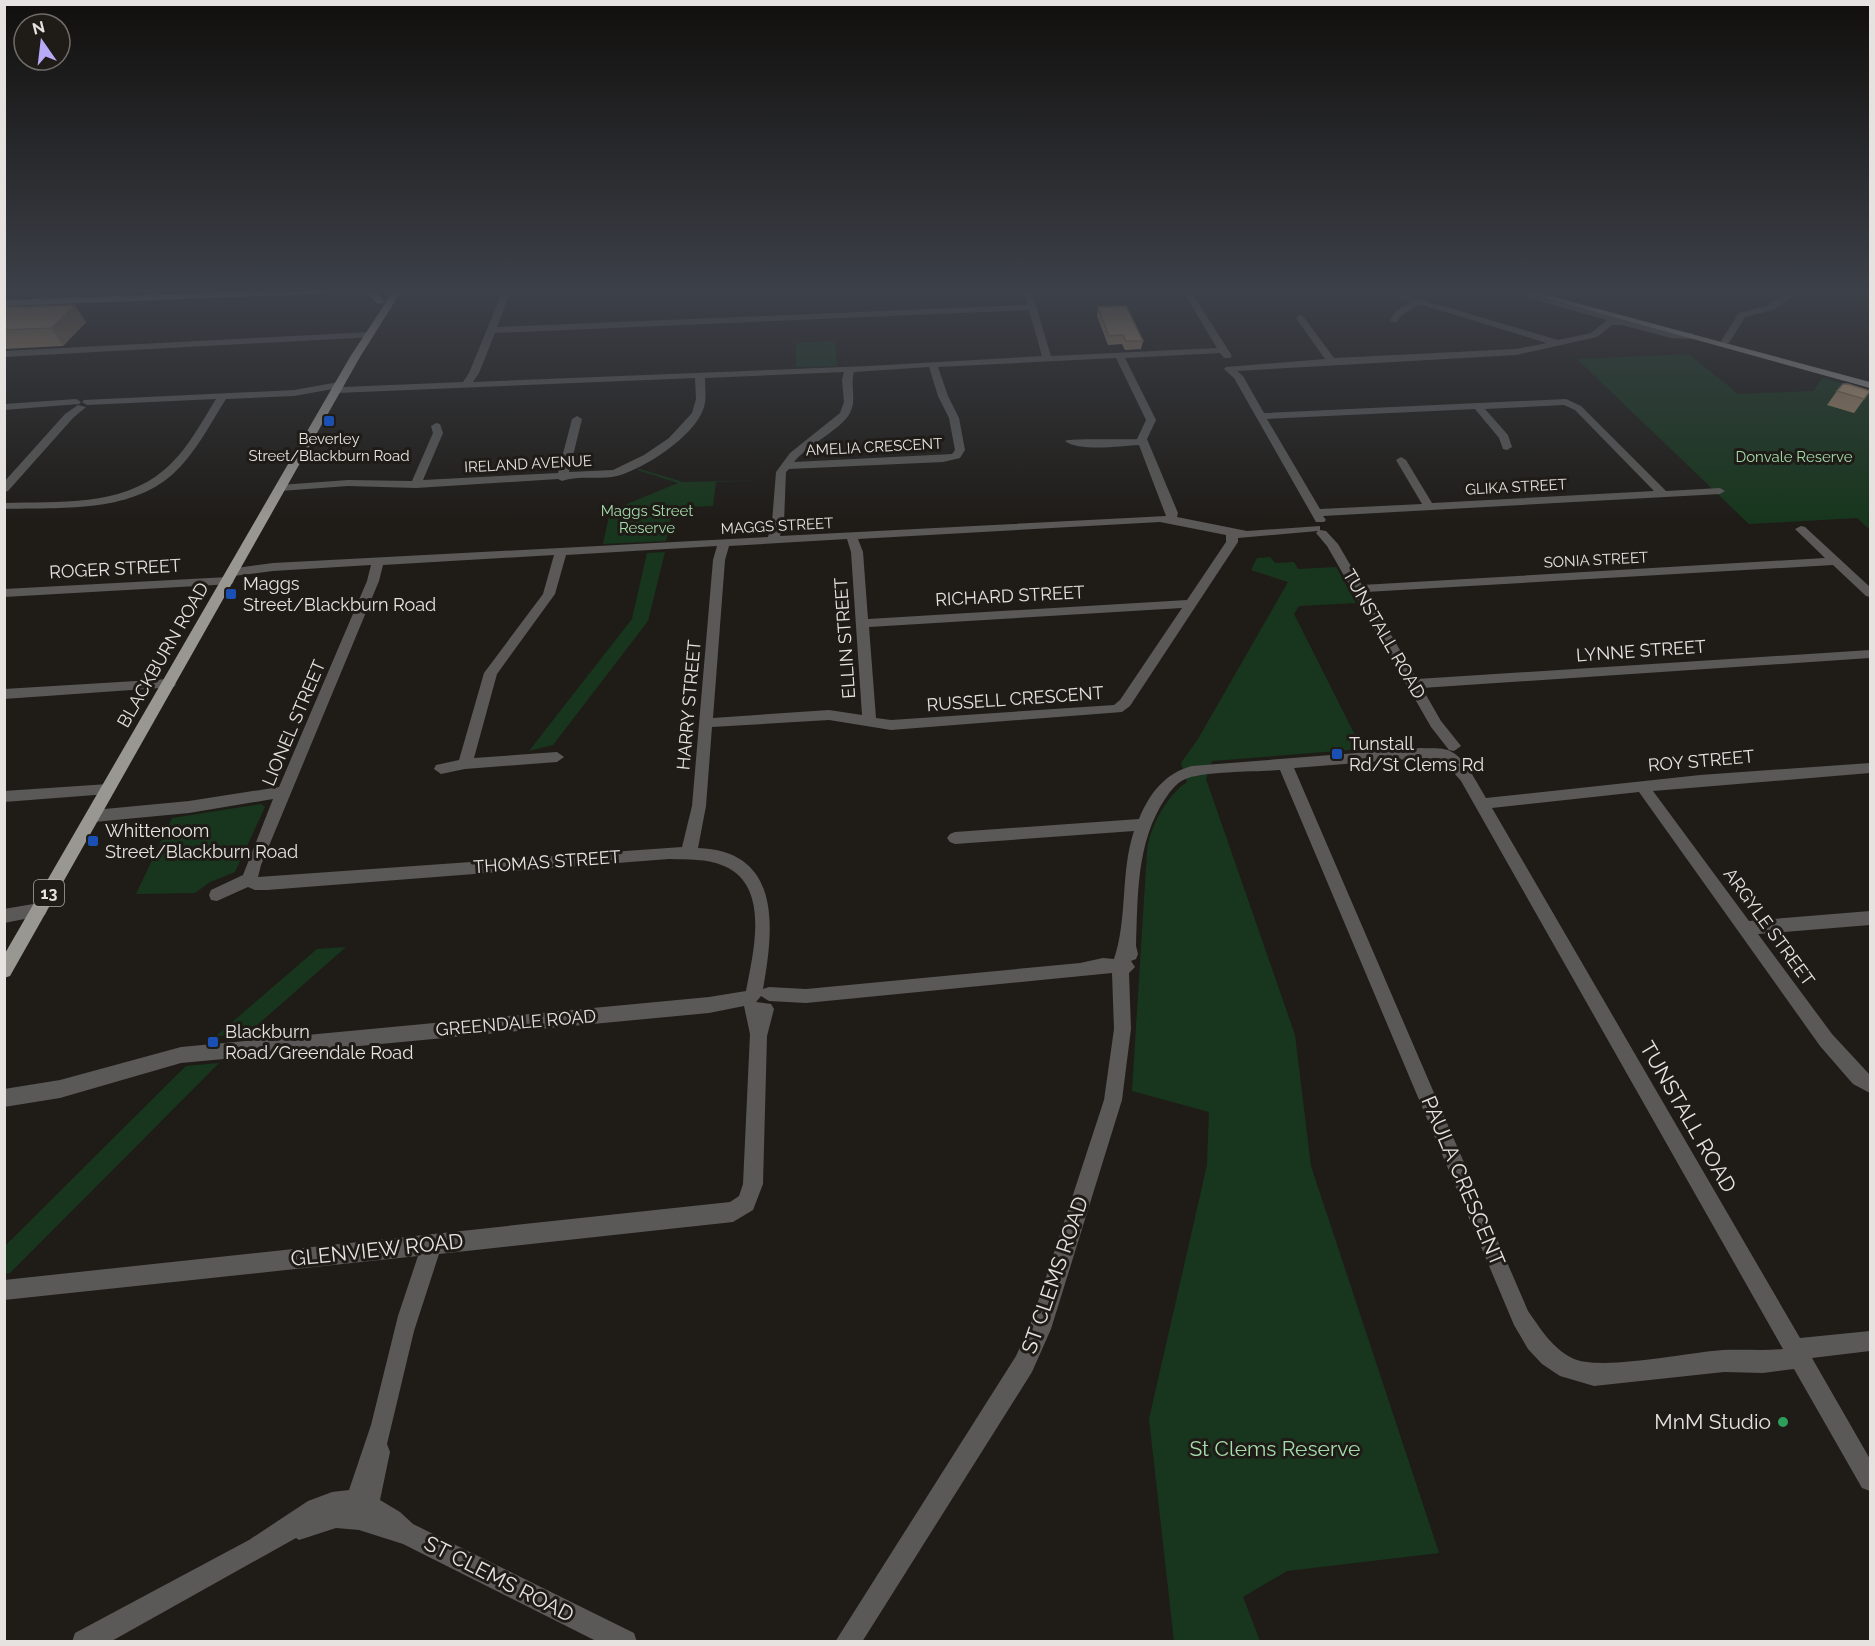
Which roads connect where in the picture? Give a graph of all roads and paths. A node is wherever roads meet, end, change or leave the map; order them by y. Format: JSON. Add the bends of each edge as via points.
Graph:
{"nodes":[{"id":1,"x":349,"y":367,"type":"edge"},
{"id":2,"x":476,"y":367,"type":"edge"},
{"id":3,"x":904,"y":367,"type":"edge"},
{"id":4,"x":936,"y":367,"type":"edge"},
{"id":5,"x":1127,"y":367,"type":"edge"},
{"id":6,"x":1233,"y":367,"type":"edge"},
{"id":7,"x":1803,"y":367,"type":"edge"},
{"id":8,"x":1824,"y":367,"type":"edge"},
{"id":9,"x":849,"y":372,"type":"junction"},
{"id":10,"x":703,"y":376,"type":"junction"},
{"id":11,"x":1870,"y":379,"type":"edge"},
{"id":12,"x":1870,"y":385,"type":"edge"},
{"id":13,"x":468,"y":386,"type":"junction"},
{"id":14,"x":335,"y":392,"type":"junction"},
{"id":15,"x":223,"y":396,"type":"junction"},
{"id":16,"x":1477,"y":405,"type":"junction"},
{"id":17,"x":4,"y":407,"type":"edge"},
{"id":18,"x":77,"y":407,"type":"junction"},
{"id":19,"x":1261,"y":416,"type":"junction"},
{"id":20,"x":577,"y":419,"type":"dead end"},
{"id":21,"x":436,"y":426,"type":"dead end"},
{"id":22,"x":1070,"y":441,"type":"dead end"},
{"id":23,"x":1143,"y":442,"type":"junction"},
{"id":24,"x":1507,"y":447,"type":"dead end"},
{"id":25,"x":1401,"y":460,"type":"dead end"},
{"id":26,"x":784,"y":466,"type":"junction"},
{"id":27,"x":562,"y":478,"type":"junction"},
{"id":28,"x":416,"y":485,"type":"junction"},
{"id":29,"x":281,"y":487,"type":"junction"},
{"id":30,"x":4,"y":489,"type":"edge"},
{"id":31,"x":1720,"y":491,"type":"dead end"},
{"id":32,"x":1662,"y":494,"type":"junction"},
{"id":33,"x":4,"y":506,"type":"edge"},
{"id":34,"x":1429,"y":507,"type":"junction"},
{"id":35,"x":1315,"y":513,"type":"junction"},
{"id":36,"x":1174,"y":520,"type":"junction"},
{"id":37,"x":1801,"y":530,"type":"dead end"},
{"id":38,"x":1323,"y":532,"type":"junction"},
{"id":39,"x":1237,"y":535,"type":"junction"},
{"id":40,"x":856,"y":537,"type":"junction"},
{"id":41,"x":777,"y":541,"type":"junction"},
{"id":42,"x":721,"y":544,"type":"junction"},
{"id":43,"x":561,"y":552,"type":"junction"},
{"id":44,"x":381,"y":561,"type":"junction"},
{"id":45,"x":1836,"y":561,"type":"junction"},
{"id":46,"x":232,"y":573,"type":"junction"},
{"id":47,"x":1359,"y":589,"type":"junction"},
{"id":48,"x":1870,"y":592,"type":"edge"},
{"id":49,"x":4,"y":593,"type":"edge"},
{"id":50,"x":1190,"y":607,"type":"junction"},
{"id":51,"x":862,"y":623,"type":"junction"},
{"id":52,"x":1870,"y":654,"type":"edge"},
{"id":53,"x":169,"y":684,"type":"junction"},
{"id":54,"x":1413,"y":684,"type":"junction"},
{"id":55,"x":4,"y":694,"type":"edge"},
{"id":56,"x":869,"y":722,"type":"junction"},
{"id":57,"x":705,"y":723,"type":"junction"},
{"id":58,"x":1449,"y":751,"type":"junction"},
{"id":59,"x":557,"y":757,"type":"dead end"},
{"id":60,"x":465,"y":764,"type":"junction"},
{"id":61,"x":1285,"y":764,"type":"junction"},
{"id":62,"x":1870,"y":768,"type":"edge"},
{"id":63,"x":441,"y":769,"type":"dead end"},
{"id":64,"x":1642,"y":786,"type":"junction"},
{"id":65,"x":108,"y":789,"type":"junction"},
{"id":66,"x":284,"y":792,"type":"junction"},
{"id":67,"x":4,"y":797,"type":"edge"},
{"id":68,"x":1480,"y":801,"type":"junction"},
{"id":69,"x":93,"y":816,"type":"junction"},
{"id":70,"x":1141,"y":825,"type":"junction"},
{"id":71,"x":955,"y":838,"type":"dead end"},
{"id":72,"x":689,"y":852,"type":"junction"},
{"id":73,"x":250,"y":879,"type":"junction"},
{"id":74,"x":217,"y":895,"type":"dead end"},
{"id":75,"x":36,"y":915,"type":"junction"},
{"id":76,"x":4,"y":918,"type":"edge"},
{"id":77,"x":1870,"y":918,"type":"edge"},
{"id":78,"x":1746,"y":928,"type":"junction"},
{"id":79,"x":1121,"y":968,"type":"junction"},
{"id":80,"x":4,"y":971,"type":"edge"},
{"id":81,"x":759,"y":1001,"type":"junction"},
{"id":82,"x":1870,"y":1085,"type":"edge"},
{"id":83,"x":4,"y":1098,"type":"edge"},
{"id":84,"x":746,"y":1203,"type":"joint"},
{"id":85,"x":426,"y":1245,"type":"junction"},
{"id":86,"x":4,"y":1290,"type":"edge"},
{"id":87,"x":1870,"y":1341,"type":"edge"},
{"id":88,"x":1797,"y":1353,"type":"junction"},
{"id":89,"x":1870,"y":1480,"type":"edge"},
{"id":90,"x":360,"y":1509,"type":"junction"},
{"id":91,"x":84,"y":1641,"type":"edge"},
{"id":92,"x":626,"y":1641,"type":"edge"},
{"id":93,"x":847,"y":1641,"type":"edge"}],
"edges":[{"from":1,"to":14,"type":"main road","name":"BLACKBURN ROAD","number":"13"},
{"from":2,"to":13,"type":"street"},
{"from":3,"to":9,"type":"street"},
{"from":4,"to":26,"type":"street","name":"AMELIA CRESCENT","via":[[943,396],[954,418],[960,450],[956,456]]},
{"from":5,"to":23,"type":"street","via":[[1151,420]]},
{"from":6,"to":19,"type":"street","name":"TUNSTALL ROAD"},
{"from":7,"to":12,"type":"main road"},
{"from":8,"to":11,"type":"main road"},
{"from":9,"to":10,"type":"street"},
{"from":9,"to":26,"type":"street","via":[[849,402],[842,417]]},
{"from":10,"to":13,"type":"street"},
{"from":10,"to":27,"type":"street","name":"IRELAND AVENUE","via":[[698,411],[692,420],[637,465],[607,475]]},
{"from":13,"to":14,"type":"street"},
{"from":14,"to":15,"type":"street"},
{"from":14,"to":29,"type":"main road","name":"BLACKBURN ROAD","number":"13"},
{"from":15,"to":18,"type":"street"},
{"from":15,"to":33,"type":"street","via":[[172,469],[143,489],[100,501]]},
{"from":16,"to":19,"type":"street"},
{"from":16,"to":24,"type":"street","via":[[1504,437]]},
{"from":16,"to":32,"type":"street","via":[[1559,401],[1570,404]]},
{"from":17,"to":18,"type":"street"},
{"from":18,"to":30,"type":"street"},
{"from":19,"to":35,"type":"street","name":"TUNSTALL ROAD"},
{"from":20,"to":27,"type":"street"},
{"from":21,"to":28,"type":"street","via":[[438,433]]},
{"from":22,"to":23,"type":"street"},
{"from":23,"to":36,"type":"street"},
{"from":25,"to":34,"type":"street"},
{"from":26,"to":41,"type":"street","via":[[780,476]]},
{"from":27,"to":28,"type":"street","name":"IRELAND AVENUE"},
{"from":28,"to":29,"type":"street","name":"IRELAND AVENUE"},
{"from":29,"to":46,"type":"main road","name":"BLACKBURN ROAD","number":"13"},
{"from":31,"to":32,"type":"street","name":"GLIKA STREET"},
{"from":32,"to":34,"type":"street","name":"GLIKA STREET"},
{"from":34,"to":35,"type":"street","name":"GLIKA STREET"},
{"from":35,"to":38,"type":"street","name":"TUNSTALL ROAD"},
{"from":36,"to":39,"type":"street","name":"MAGGS STREET","via":[[1217,534]]},
{"from":36,"to":40,"type":"street","name":"MAGGS STREET"},
{"from":37,"to":45,"type":"street"},
{"from":38,"to":39,"type":"street","name":"MAGGS STREET"},
{"from":38,"to":47,"type":"street","name":"TUNSTALL ROAD"},
{"from":39,"to":50,"type":"street","name":"RUSSELL CRESCENT"},
{"from":40,"to":41,"type":"street","name":"MAGGS STREET"},
{"from":40,"to":51,"type":"street","name":"ELLIN STREET"},
{"from":41,"to":42,"type":"street","name":"MAGGS STREET"},
{"from":42,"to":43,"type":"street","name":"MAGGS STREET"},
{"from":42,"to":57,"type":"street","name":"HARRY STREET"},
{"from":43,"to":44,"type":"street","name":"MAGGS STREET"},
{"from":43,"to":60,"type":"street","via":[[549,594],[491,673]]},
{"from":44,"to":46,"type":"street","name":"MAGGS STREET"},
{"from":44,"to":66,"type":"street","name":"LIONEL STREET"},
{"from":45,"to":47,"type":"street","name":"SONIA STREET"},
{"from":45,"to":48,"type":"street"},
{"from":46,"to":49,"type":"street","name":"ROGER STREET"},
{"from":46,"to":53,"type":"main road","name":"BLACKBURN ROAD","number":"13"},
{"from":47,"to":54,"type":"street","name":"TUNSTALL ROAD"},
{"from":50,"to":51,"type":"street","name":"RICHARD STREET","via":[[1161,605]]},
{"from":50,"to":56,"type":"street","name":"RUSSELL CRESCENT","via":[[1125,703],[1117,709],[891,725]]},
{"from":51,"to":56,"type":"street","name":"ELLIN STREET"},
{"from":52,"to":54,"type":"street","name":"LYNNE STREET"},
{"from":53,"to":55,"type":"street"},
{"from":53,"to":65,"type":"main road","name":"BLACKBURN ROAD","number":"13"},
{"from":54,"to":58,"type":"street","name":"TUNSTALL ROAD"},
{"from":56,"to":57,"type":"street","name":"RUSSELL CRESCENT","via":[[829,715]]},
{"from":57,"to":72,"type":"street","name":"HARRY STREET","via":[[699,806]]},
{"from":58,"to":61,"type":"street","name":"ST CLEMS ROAD"},
{"from":58,"to":68,"type":"street","name":"TUNSTALL ROAD"},
{"from":59,"to":60,"type":"street"},
{"from":60,"to":63,"type":"street"},
{"from":61,"to":70,"type":"street","name":"ST CLEMS ROAD","via":[[1179,775],[1163,791]]},
{"from":61,"to":88,"type":"street","name":"PAULA CRESCENT","via":[[1517,1307],[1536,1341],[1558,1362],[1594,1375],[1724,1360],[1763,1362]]},
{"from":62,"to":64,"type":"street","name":"ROY STREET"},
{"from":64,"to":68,"type":"street","name":"ROY STREET"},
{"from":64,"to":78,"type":"street","name":"ARGYLE STREET"},
{"from":65,"to":67,"type":"street"},
{"from":65,"to":69,"type":"main road","name":"BLACKBURN ROAD","number":"13"},
{"from":66,"to":69,"type":"street","via":[[189,807]]},
{"from":66,"to":73,"type":"street","name":"LIONEL STREET"},
{"from":68,"to":88,"type":"street","name":"TUNSTALL ROAD"},
{"from":69,"to":75,"type":"main road","name":"BLACKBURN ROAD","number":"13"},
{"from":70,"to":71,"type":"street"},
{"from":70,"to":79,"type":"street","name":"ST CLEMS ROAD","via":[[1135,847],[1130,960]]},
{"from":72,"to":73,"type":"street","name":"THOMAS STREET","via":[[267,884],[255,884]]},
{"from":72,"to":81,"type":"street","name":"THOMAS STREET","via":[[710,853],[731,861],[757,885],[763,910]]},
{"from":73,"to":74,"type":"street"},
{"from":75,"to":76,"type":"street"},
{"from":75,"to":80,"type":"main road","name":"BLACKBURN ROAD","number":"13"},
{"from":77,"to":78,"type":"street"},
{"from":78,"to":82,"type":"street","name":"ARGYLE STREET","via":[[1841,1060]]},
{"from":79,"to":81,"type":"street","name":"GREENDALE ROAD"},
{"from":79,"to":93,"type":"street","name":"ST CLEMS ROAD","via":[[1123,1005],[1113,1100],[1033,1346],[1010,1389]]},
{"from":81,"to":83,"type":"street","name":"GREENDALE ROAD","via":[[200,1053],[35,1095]]},
{"from":81,"to":84,"type":"street","name":"THOMAS STREET","via":[[753,1184]]},
{"from":84,"to":85,"type":"street","name":"GLENVIEW ROAD","via":[[727,1214]]},
{"from":85,"to":86,"type":"street","name":"GLENVIEW ROAD"},
{"from":85,"to":90,"type":"street","via":[[414,1277],[413,1300],[381,1428],[377,1468]]},
{"from":87,"to":88,"type":"street","name":"PAULA CRESCENT"},
{"from":88,"to":89,"type":"street","name":"TUNSTALL ROAD"},
{"from":90,"to":91,"type":"street","name":"ST CLEMS ROAD","via":[[282,1534]]},
{"from":90,"to":92,"type":"street","name":"ST CLEMS ROAD","via":[[388,1530],[405,1532]]}]}
